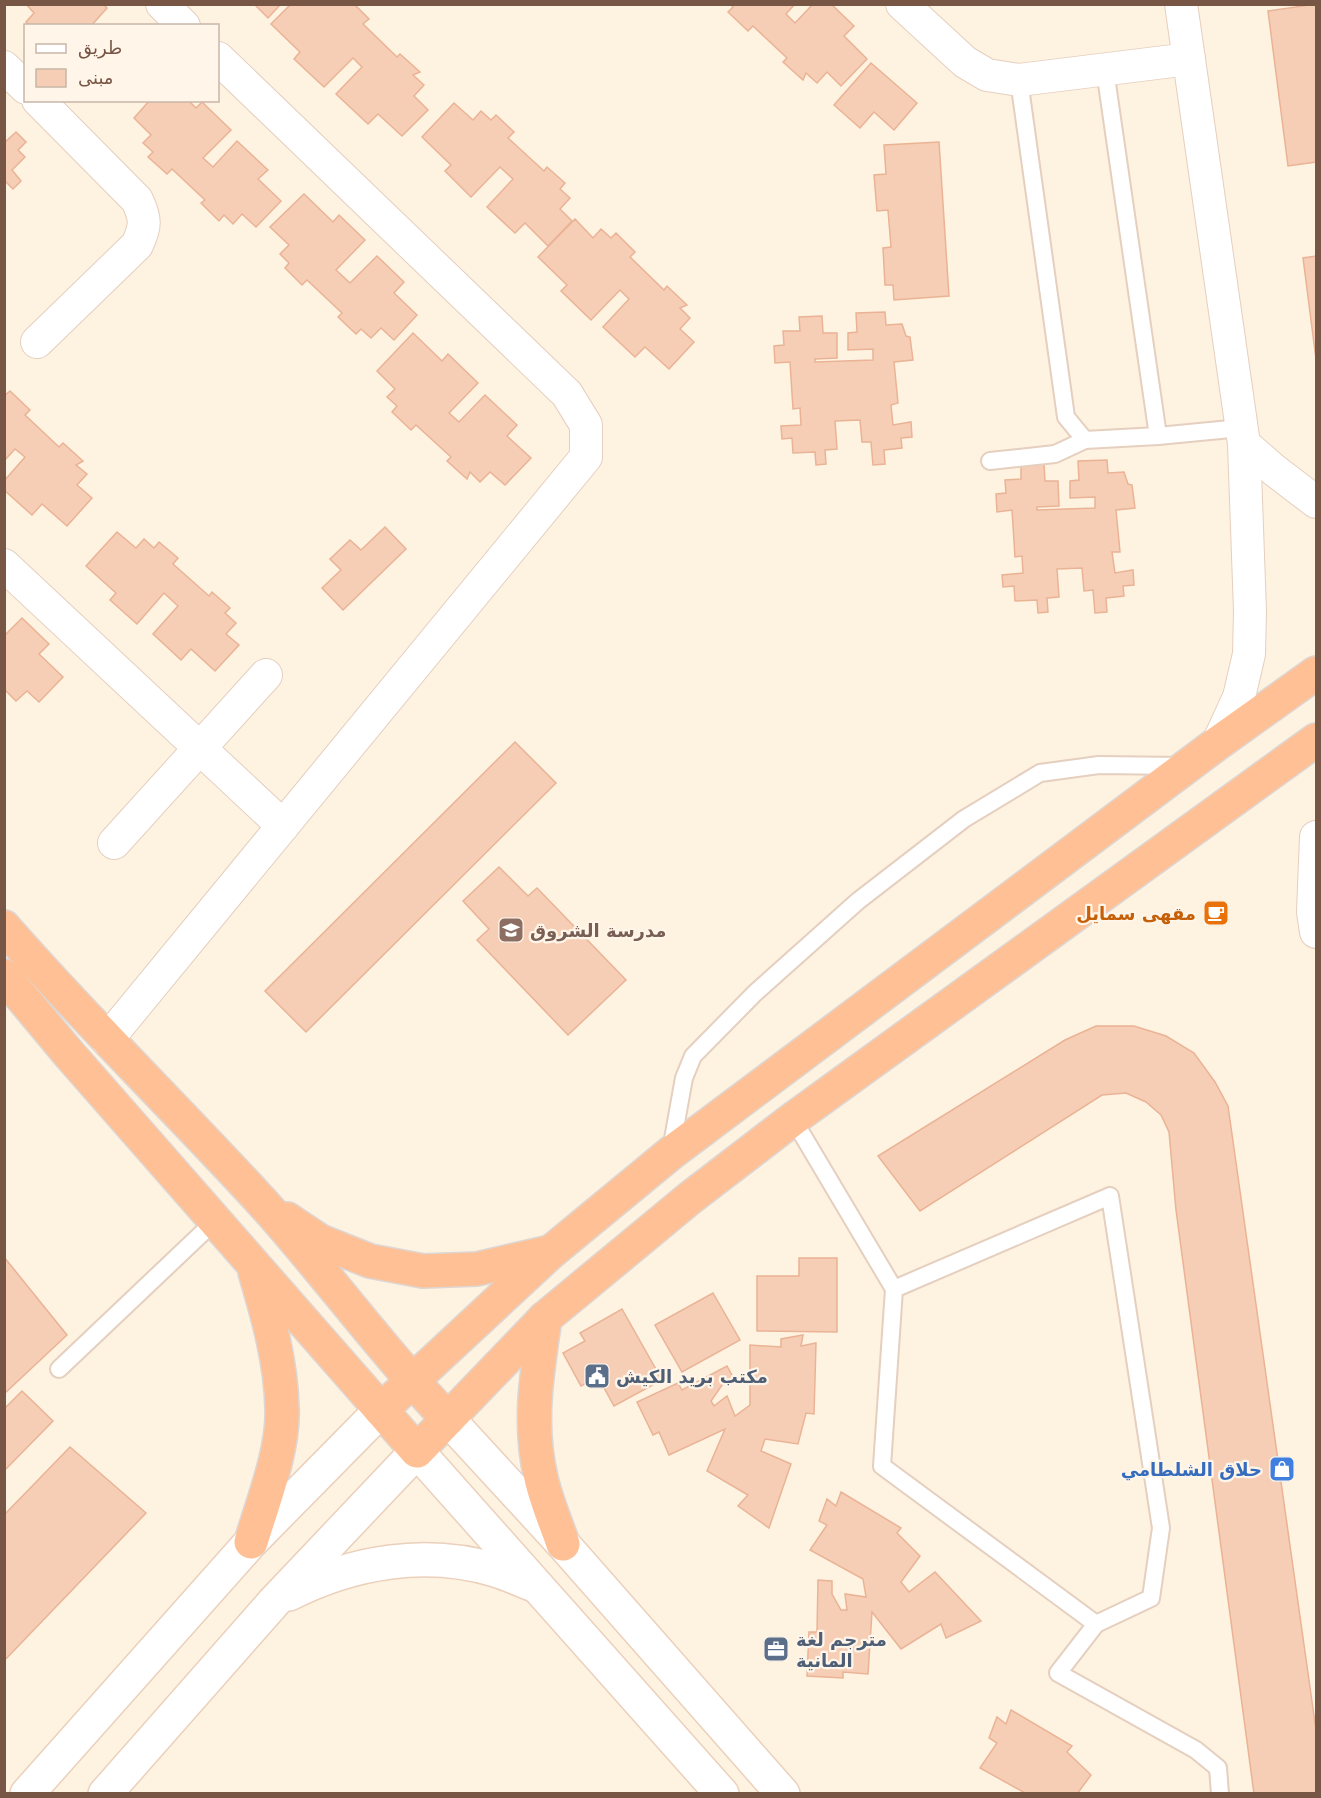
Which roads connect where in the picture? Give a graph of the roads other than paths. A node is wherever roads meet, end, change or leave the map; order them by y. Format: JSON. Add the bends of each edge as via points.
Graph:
{"nodes":[{"id":1,"x":162,"y":4,"type":"edge"},
{"id":2,"x":902,"y":4,"type":"edge"},
{"id":3,"x":1181,"y":4,"type":"edge"},
{"id":4,"x":182,"y":24,"type":"edge"},
{"id":5,"x":219,"y":59,"type":"edge"},
{"id":6,"x":1189,"y":59,"type":"junction"},
{"id":7,"x":4,"y":67,"type":"edge"},
{"id":8,"x":1105,"y":70,"type":"junction"},
{"id":9,"x":1019,"y":80,"type":"junction"},
{"id":10,"x":24,"y":86,"type":"edge"},
{"id":11,"x":40,"y":102,"type":"edge"},
{"id":12,"x":37,"y":342,"type":"dead end"},
{"id":13,"x":1158,"y":436,"type":"junction"},
{"id":14,"x":1243,"y":436,"type":"junction"},
{"id":15,"x":1085,"y":440,"type":"junction"},
{"id":16,"x":990,"y":461,"type":"dead end"},
{"id":17,"x":1317,"y":502,"type":"edge"},
{"id":18,"x":4,"y":565,"type":"edge"},
{"id":19,"x":1317,"y":673,"type":"edge"},
{"id":20,"x":266,"y":675,"type":"dead end"},
{"id":21,"x":1317,"y":740,"type":"edge"},
{"id":22,"x":1218,"y":743,"type":"junction"},
{"id":23,"x":200,"y":749,"type":"junction"},
{"id":24,"x":1188,"y":766,"type":"junction"},
{"id":25,"x":283,"y":826,"type":"junction"},
{"id":26,"x":1317,"y":837,"type":"edge"},
{"id":27,"x":114,"y":843,"type":"dead end"},
{"id":28,"x":4,"y":927,"type":"edge"},
{"id":29,"x":1317,"y":932,"type":"edge"},
{"id":30,"x":12,"y":968,"type":"edge"},
{"id":31,"x":107,"y":1040,"type":"junction"},
{"id":32,"x":793,"y":1119,"type":"junction"},
{"id":33,"x":670,"y":1153,"type":"junction"},
{"id":34,"x":263,"y":1203,"type":"junction"},
{"id":35,"x":216,"y":1221,"type":"junction"},
{"id":36,"x":551,"y":1252,"type":"junction"},
{"id":37,"x":252,"y":1262,"type":"junction"},
{"id":38,"x":894,"y":1289,"type":"junction"},
{"id":39,"x":545,"y":1318,"type":"junction"},
{"id":40,"x":59,"y":1369,"type":"dead end"},
{"id":41,"x":412,"y":1382,"type":"junction"},
{"id":42,"x":381,"y":1410,"type":"junction"},
{"id":43,"x":448,"y":1419,"type":"junction"},
{"id":44,"x":417,"y":1452,"type":"junction"},
{"id":45,"x":250,"y":1542,"type":"junction"},
{"id":46,"x":563,"y":1544,"type":"junction"},
{"id":47,"x":536,"y":1586,"type":"junction"},
{"id":48,"x":274,"y":1602,"type":"junction"},
{"id":49,"x":1096,"y":1624,"type":"junction"},
{"id":50,"x":27,"y":1794,"type":"edge"},
{"id":51,"x":105,"y":1794,"type":"edge"},
{"id":52,"x":722,"y":1794,"type":"edge"},
{"id":53,"x":783,"y":1794,"type":"edge"},
{"id":54,"x":1221,"y":1794,"type":"edge"}],
"edges":[{"from":1,"to":4,"type":"street"},
{"from":2,"to":9,"type":"street","via":[[964,62],[987,75]]},
{"from":3,"to":6,"type":"street"},
{"from":5,"to":25,"type":"street","via":[[567,394],[586,425],[586,457]]},
{"from":6,"to":8,"type":"street"},
{"from":6,"to":14,"type":"street"},
{"from":7,"to":10,"type":"street"},
{"from":8,"to":9,"type":"street"},
{"from":8,"to":13,"type":"lane"},
{"from":9,"to":15,"type":"lane","via":[[1066,417]]},
{"from":11,"to":12,"type":"street","via":[[137,200],[143,214],[143,230],[137,244]]},
{"from":13,"to":14,"type":"lane"},
{"from":13,"to":15,"type":"lane"},
{"from":14,"to":17,"type":"street","via":[[1274,470]]},
{"from":14,"to":22,"type":"street","via":[[1249,654],[1239,697]]},
{"from":15,"to":16,"type":"lane","via":[[1055,454]]},
{"from":18,"to":23,"type":"street"},
{"from":19,"to":22,"type":"highway"},
{"from":20,"to":23,"type":"street"},
{"from":21,"to":32,"type":"highway"},
{"from":22,"to":24,"type":"highway"},
{"from":23,"to":25,"type":"street"},
{"from":23,"to":27,"type":"street"},
{"from":24,"to":33,"type":"highway"},
{"from":24,"to":33,"type":"lane","via":[[1099,765],[1040,773],[964,819],[858,901],[755,993],[693,1056],[684,1078]]},
{"from":25,"to":31,"type":"street"},
{"from":26,"to":29,"type":"street","via":[[1313,912]]},
{"from":28,"to":30,"type":"highway"},
{"from":30,"to":31,"type":"highway"},
{"from":30,"to":35,"type":"highway","via":[[69,1054]]},
{"from":31,"to":34,"type":"highway"},
{"from":32,"to":38,"type":"lane"},
{"from":32,"to":39,"type":"highway"},
{"from":33,"to":36,"type":"highway"},
{"from":34,"to":36,"type":"highway","via":[[320,1240],[370,1261],[423,1271],[477,1269]]},
{"from":34,"to":41,"type":"highway"},
{"from":35,"to":37,"type":"highway"},
{"from":35,"to":40,"type":"lane"},
{"from":36,"to":41,"type":"highway"},
{"from":37,"to":42,"type":"highway"},
{"from":37,"to":45,"type":"highway","via":[[276,1353],[283,1409],[277,1452]]},
{"from":38,"to":49,"type":"lane","via":[[882,1466]]},
{"from":38,"to":49,"type":"lane","via":[[1110,1197],[1161,1527],[1151,1598]]},
{"from":39,"to":43,"type":"highway"},
{"from":39,"to":46,"type":"highway","via":[[534,1434],[541,1481]]},
{"from":41,"to":42,"type":"highway"},
{"from":41,"to":43,"type":"highway"},
{"from":42,"to":44,"type":"highway"},
{"from":42,"to":45,"type":"main road"},
{"from":43,"to":44,"type":"highway"},
{"from":43,"to":46,"type":"main road"},
{"from":44,"to":47,"type":"main road"},
{"from":44,"to":48,"type":"main road"},
{"from":45,"to":50,"type":"main road"},
{"from":46,"to":53,"type":"main road"},
{"from":47,"to":48,"type":"main road","via":[[449,1561],[403,1560],[358,1567],[314,1581]]},
{"from":47,"to":52,"type":"main road"},
{"from":48,"to":51,"type":"main road"},
{"from":49,"to":54,"type":"lane","via":[[1058,1673],[1196,1750],[1218,1768]]}]}
